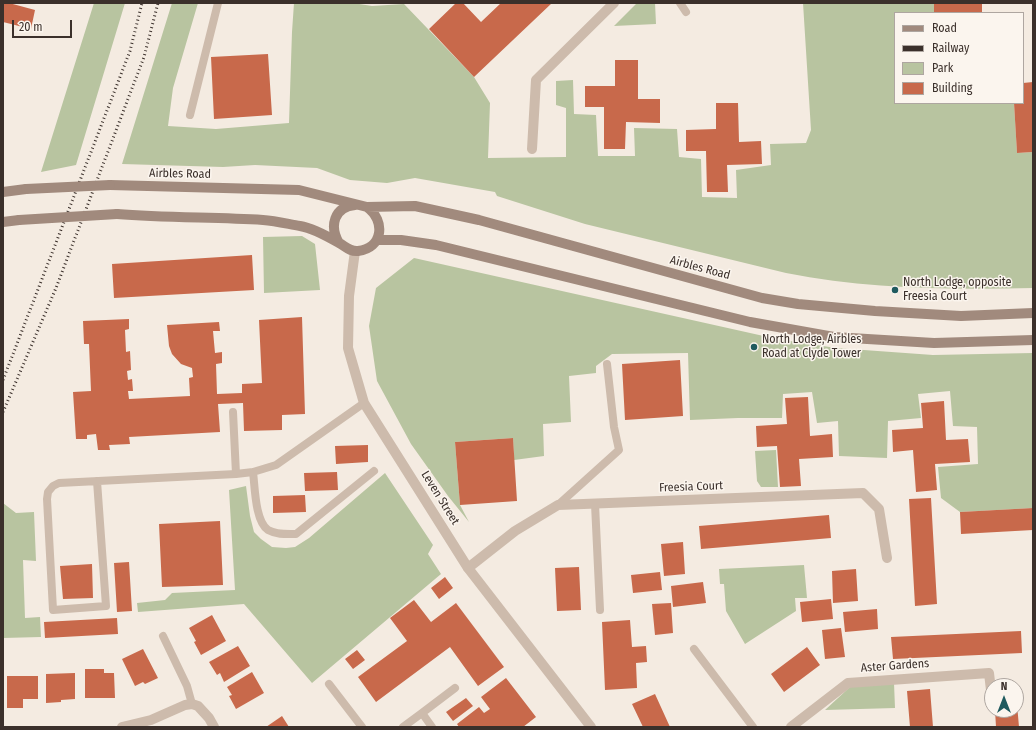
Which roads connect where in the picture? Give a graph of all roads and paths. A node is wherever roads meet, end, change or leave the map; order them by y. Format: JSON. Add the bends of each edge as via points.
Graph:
{"nodes":[{"id":1,"x":218,"y":3,"type":"edge"},
{"id":2,"x":614,"y":3,"type":"edge"},
{"id":3,"x":680,"y":3,"type":"edge"},
{"id":4,"x":686,"y":12,"type":"dead end"},
{"id":5,"x":190,"y":114,"type":"dead end"},
{"id":6,"x":532,"y":149,"type":"dead end"},
{"id":7,"x":3,"y":192,"type":"edge"},
{"id":8,"x":355,"y":205,"type":"junction"},
{"id":9,"x":367,"y":207,"type":"junction"},
{"id":10,"x":3,"y":222,"type":"edge"},
{"id":11,"x":377,"y":240,"type":"junction"},
{"id":12,"x":339,"y":243,"type":"junction"},
{"id":13,"x":355,"y":251,"type":"junction"},
{"id":14,"x":1033,"y":313,"type":"edge"},
{"id":15,"x":1033,"y":340,"type":"edge"},
{"id":16,"x":607,"y":364,"type":"dead end"},
{"id":17,"x":364,"y":403,"type":"junction"},
{"id":18,"x":233,"y":412,"type":"dead end"},
{"id":19,"x":374,"y":471,"type":"dead end"},
{"id":20,"x":253,"y":472,"type":"junction"},
{"id":21,"x":236,"y":474,"type":"junction"},
{"id":22,"x":97,"y":481,"type":"junction"},
{"id":23,"x":595,"y":504,"type":"junction"},
{"id":24,"x":558,"y":506,"type":"junction"},
{"id":25,"x":887,"y":558,"type":"dead end"},
{"id":26,"x":468,"y":568,"type":"junction"},
{"id":27,"x":600,"y":610,"type":"dead end"},
{"id":28,"x":163,"y":636,"type":"dead end"},
{"id":29,"x":694,"y":649,"type":"dead end"},
{"id":30,"x":990,"y":678,"type":"edge"},
{"id":31,"x":329,"y":684,"type":"dead end"},
{"id":32,"x":455,"y":688,"type":"dead end"},
{"id":33,"x":192,"y":704,"type":"junction"},
{"id":34,"x":422,"y":713,"type":"junction"},
{"id":35,"x":122,"y":727,"type":"edge"},
{"id":36,"x":214,"y":727,"type":"edge"},
{"id":37,"x":362,"y":727,"type":"edge"},
{"id":38,"x":403,"y":727,"type":"edge"},
{"id":39,"x":432,"y":727,"type":"edge"},
{"id":40,"x":591,"y":727,"type":"edge"},
{"id":41,"x":753,"y":727,"type":"edge"},
{"id":42,"x":791,"y":727,"type":"edge"}],
"edges":[{"from":1,"to":5,"type":"lane"},
{"from":2,"to":6,"type":"street","via":[[536,80]]},
{"from":3,"to":4,"type":"lane"},
{"from":7,"to":8,"type":"main road","name":"Airbles Road","bridge":true,"via":[[110,185],[299,190]]},
{"from":8,"to":9,"type":"main road","name":"Airbles Road"},
{"from":8,"to":12,"type":"main road","via":[[342,209],[336,217],[334,230]]},
{"from":9,"to":11,"type":"main road","via":[[379,223]]},
{"from":9,"to":14,"type":"main road","name":"Airbles Road","via":[[415,206],[472,218],[762,298],[798,304],[961,316]]},
{"from":10,"to":12,"type":"main road","bridge":true,"via":[[117,214],[265,220],[308,227]]},
{"from":11,"to":13,"type":"main road","via":[[364,250]]},
{"from":11,"to":15,"type":"main road","via":[[401,240],[436,245],[750,322],[834,337],[934,343]]},
{"from":12,"to":13,"type":"main road"},
{"from":13,"to":17,"type":"street","name":"Leven Street","via":[[349,296],[348,348]]},
{"from":16,"to":24,"type":"lane","via":[[619,450]]},
{"from":17,"to":20,"type":"lane","via":[[276,465]]},
{"from":17,"to":26,"type":"street","name":"Leven Street"},
{"from":18,"to":21,"type":"lane"},
{"from":19,"to":20,"type":"lane","via":[[296,534],[282,535],[268,530],[260,518]]},
{"from":20,"to":21,"type":"lane"},
{"from":21,"to":22,"type":"lane"},
{"from":22,"to":22,"type":"lane","via":[[106,606],[52,610],[48,492],[52,486],[59,483]]},
{"from":23,"to":24,"type":"street","name":"Freesia Court"},
{"from":23,"to":25,"type":"street","name":"Freesia Court","via":[[863,493],[879,510]]},
{"from":23,"to":27,"type":"lane"},
{"from":24,"to":26,"type":"street","name":"Freesia Court","via":[[515,531]]},
{"from":26,"to":40,"type":"street","name":"Leven Street"},
{"from":28,"to":33,"type":"lane","via":[[187,686]]},
{"from":29,"to":41,"type":"lane"},
{"from":30,"to":42,"type":"street","name":"Aster Gardens","via":[[989,673],[848,683]]},
{"from":31,"to":37,"type":"lane"},
{"from":32,"to":34,"type":"lane"},
{"from":33,"to":35,"type":"street","via":[[151,720]]},
{"from":33,"to":36,"type":"street","via":[[198,706]]},
{"from":34,"to":38,"type":"lane"},
{"from":34,"to":39,"type":"lane"}]}
